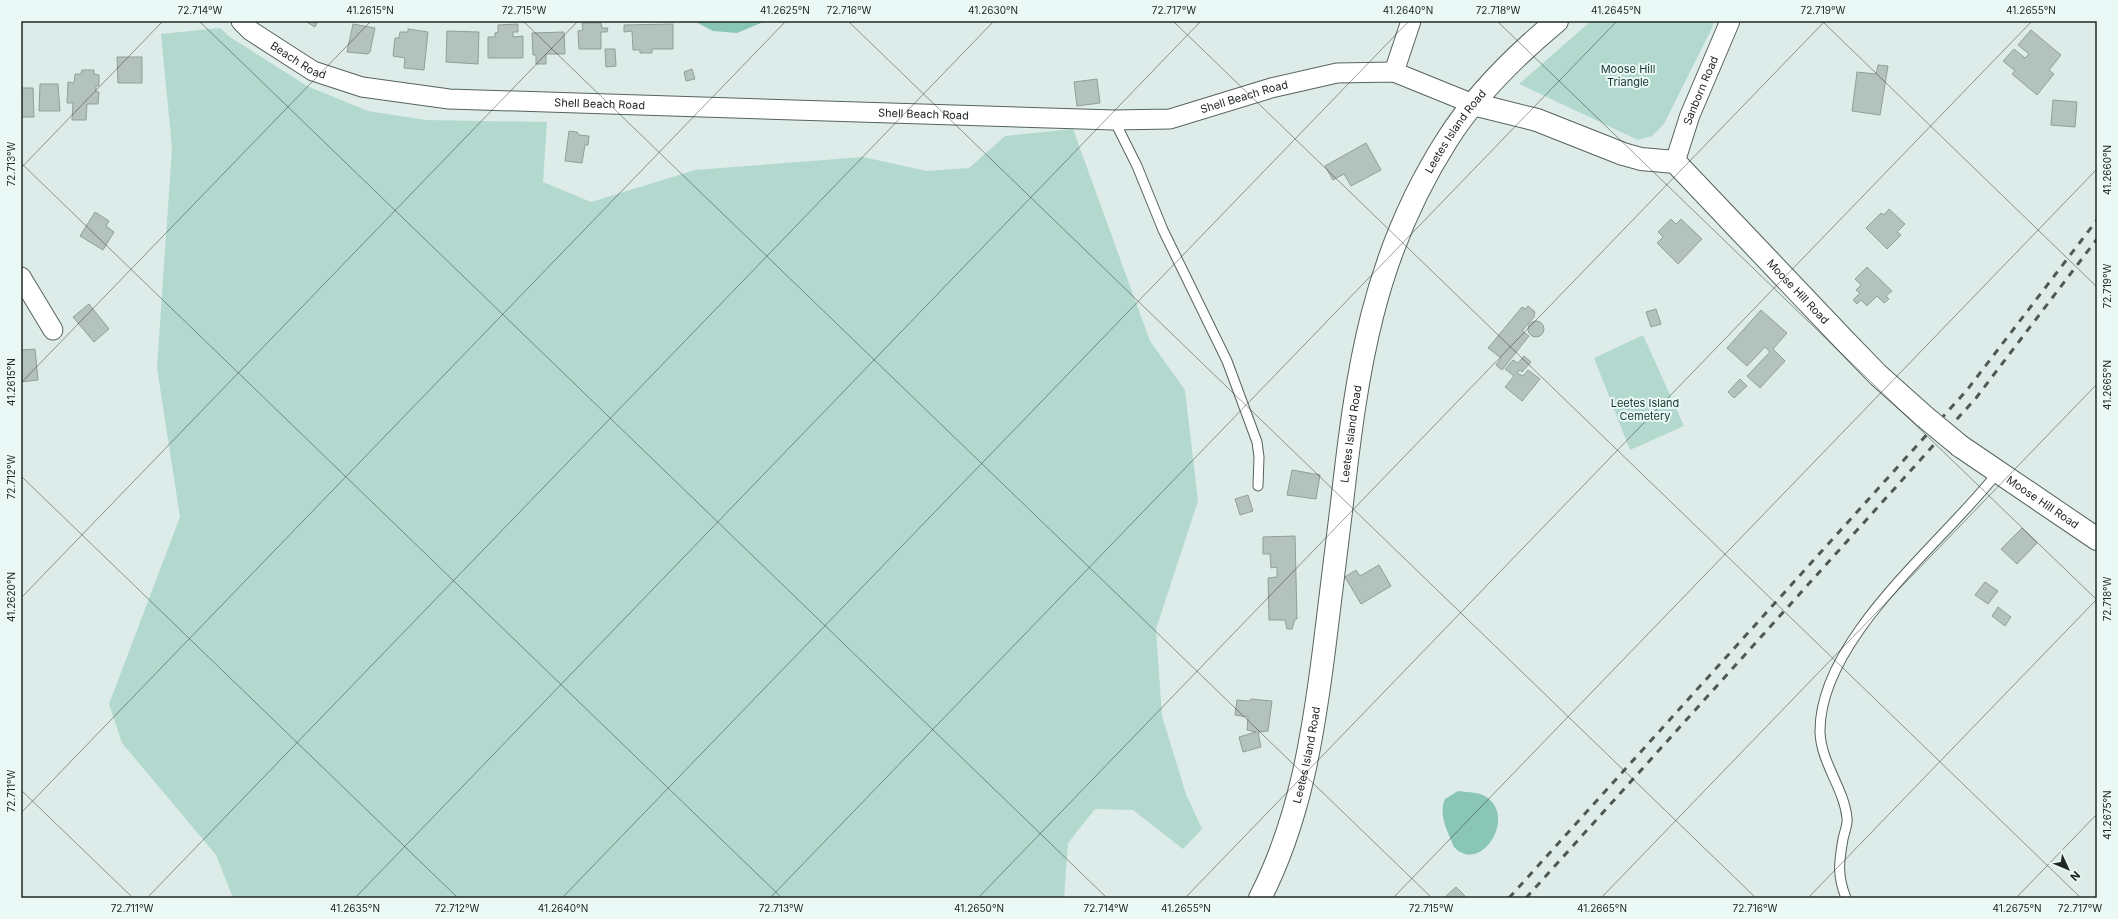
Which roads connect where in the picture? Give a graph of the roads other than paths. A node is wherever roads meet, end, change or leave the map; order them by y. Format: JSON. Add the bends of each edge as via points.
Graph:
{"nodes":[{"id":1,"x":241,"y":21,"type":"edge"},
{"id":2,"x":1411,"y":21,"type":"edge"},
{"id":3,"x":1557,"y":21,"type":"edge"},
{"id":4,"x":1730,"y":21,"type":"edge"},
{"id":5,"x":1394,"y":72,"type":"junction"},
{"id":6,"x":362,"y":88,"type":"joint"},
{"id":7,"x":1473,"y":104,"type":"junction"},
{"id":8,"x":1114,"y":120,"type":"junction"},
{"id":9,"x":1674,"y":162,"type":"junction"},
{"id":10,"x":21,"y":277,"type":"edge"},
{"id":11,"x":53,"y":330,"type":"dead end"},
{"id":12,"x":1998,"y":472,"type":"junction"},
{"id":13,"x":1258,"y":486,"type":"dead end"},
{"id":14,"x":2097,"y":539,"type":"edge"},
{"id":15,"x":1260,"y":898,"type":"edge"},
{"id":16,"x":1846,"y":898,"type":"edge"}],
"edges":[{"from":1,"to":6,"type":"street","name":"Beach Road","via":[[251,31],[313,71]]},
{"from":2,"to":5,"type":"street"},
{"from":3,"to":7,"type":"main road","name":"Leetes Island Road","via":[[1532,42]]},
{"from":4,"to":9,"type":"street","name":"Sanborn Road","via":[[1690,115]]},
{"from":5,"to":7,"type":"street","name":"Shell Beach Road"},
{"from":5,"to":8,"type":"street","name":"Shell Beach Road","via":[[1337,73],[1271,88],[1170,119]]},
{"from":6,"to":8,"type":"street","name":"Shell Beach Road","via":[[449,99]]},
{"from":7,"to":9,"type":"main road","via":[[1537,120],[1641,159]]},
{"from":7,"to":15,"type":"main road","name":"Leetes Island Road","via":[[1448,138],[1410,206],[1377,294],[1356,385],[1314,729],[1300,794],[1287,836]]},
{"from":8,"to":13,"type":"lane","via":[[1137,166],[1163,230],[1228,361],[1257,442]]},
{"from":9,"to":12,"type":"main road","name":"Moose Hill Road","bridge":true,"via":[[1851,347],[1925,418]]},
{"from":10,"to":11,"type":"street"},
{"from":12,"to":14,"type":"main road","name":"Moose Hill Road"},
{"from":12,"to":16,"type":"lane","via":[[1970,507],[1901,578],[1841,658],[1832,678],[1820,732],[1824,756],[1848,820],[1841,852],[1839,878]]}]}
